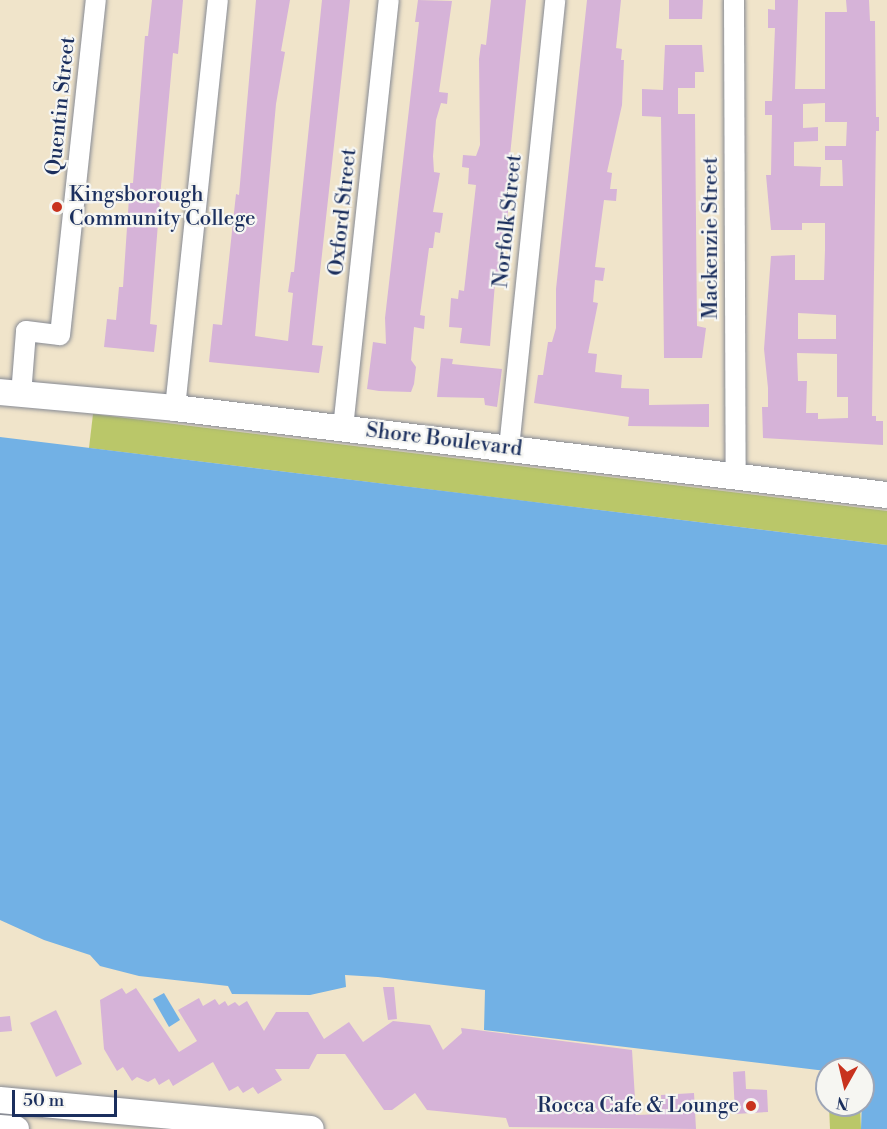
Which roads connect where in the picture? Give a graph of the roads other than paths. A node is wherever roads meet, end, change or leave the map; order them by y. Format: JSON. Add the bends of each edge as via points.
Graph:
{"nodes":[{"id":1,"x":96,"y":0,"type":"edge"},
{"id":2,"x":218,"y":0,"type":"edge"},
{"id":3,"x":389,"y":0,"type":"edge"},
{"id":4,"x":555,"y":0,"type":"edge"},
{"id":5,"x":734,"y":0,"type":"edge"},
{"id":6,"x":10,"y":393,"type":"edge"},
{"id":7,"x":175,"y":408,"type":"junction"},
{"id":8,"x":343,"y":428,"type":"junction"},
{"id":9,"x":509,"y":448,"type":"junction"},
{"id":10,"x":736,"y":477,"type":"junction"},
{"id":11,"x":887,"y":495,"type":"edge"},
{"id":12,"x":0,"y":1100,"type":"edge"},
{"id":13,"x":0,"y":1128,"type":"edge"},
{"id":14,"x":16,"y":1129,"type":"edge"},
{"id":15,"x":311,"y":1129,"type":"edge"}],
"edges":[{"from":1,"to":6,"type":"street","name":"Quentin Street","via":[[60,335],[26,331]]},
{"from":2,"to":7,"type":"street"},
{"from":3,"to":8,"type":"street","name":"Oxford Street"},
{"from":4,"to":9,"type":"street","name":"Norfolk Street"},
{"from":5,"to":10,"type":"street","name":"Mackenzie Street"},
{"from":6,"to":7,"type":"main road","name":"Shore Boulevard"},
{"from":7,"to":8,"type":"main road","name":"Shore Boulevard"},
{"from":8,"to":9,"type":"main road","name":"Shore Boulevard"},
{"from":9,"to":10,"type":"main road","name":"Shore Boulevard"},
{"from":10,"to":11,"type":"main road","name":"Shore Boulevard"},
{"from":12,"to":15,"type":"main road"},
{"from":13,"to":14,"type":"main road"}]}
